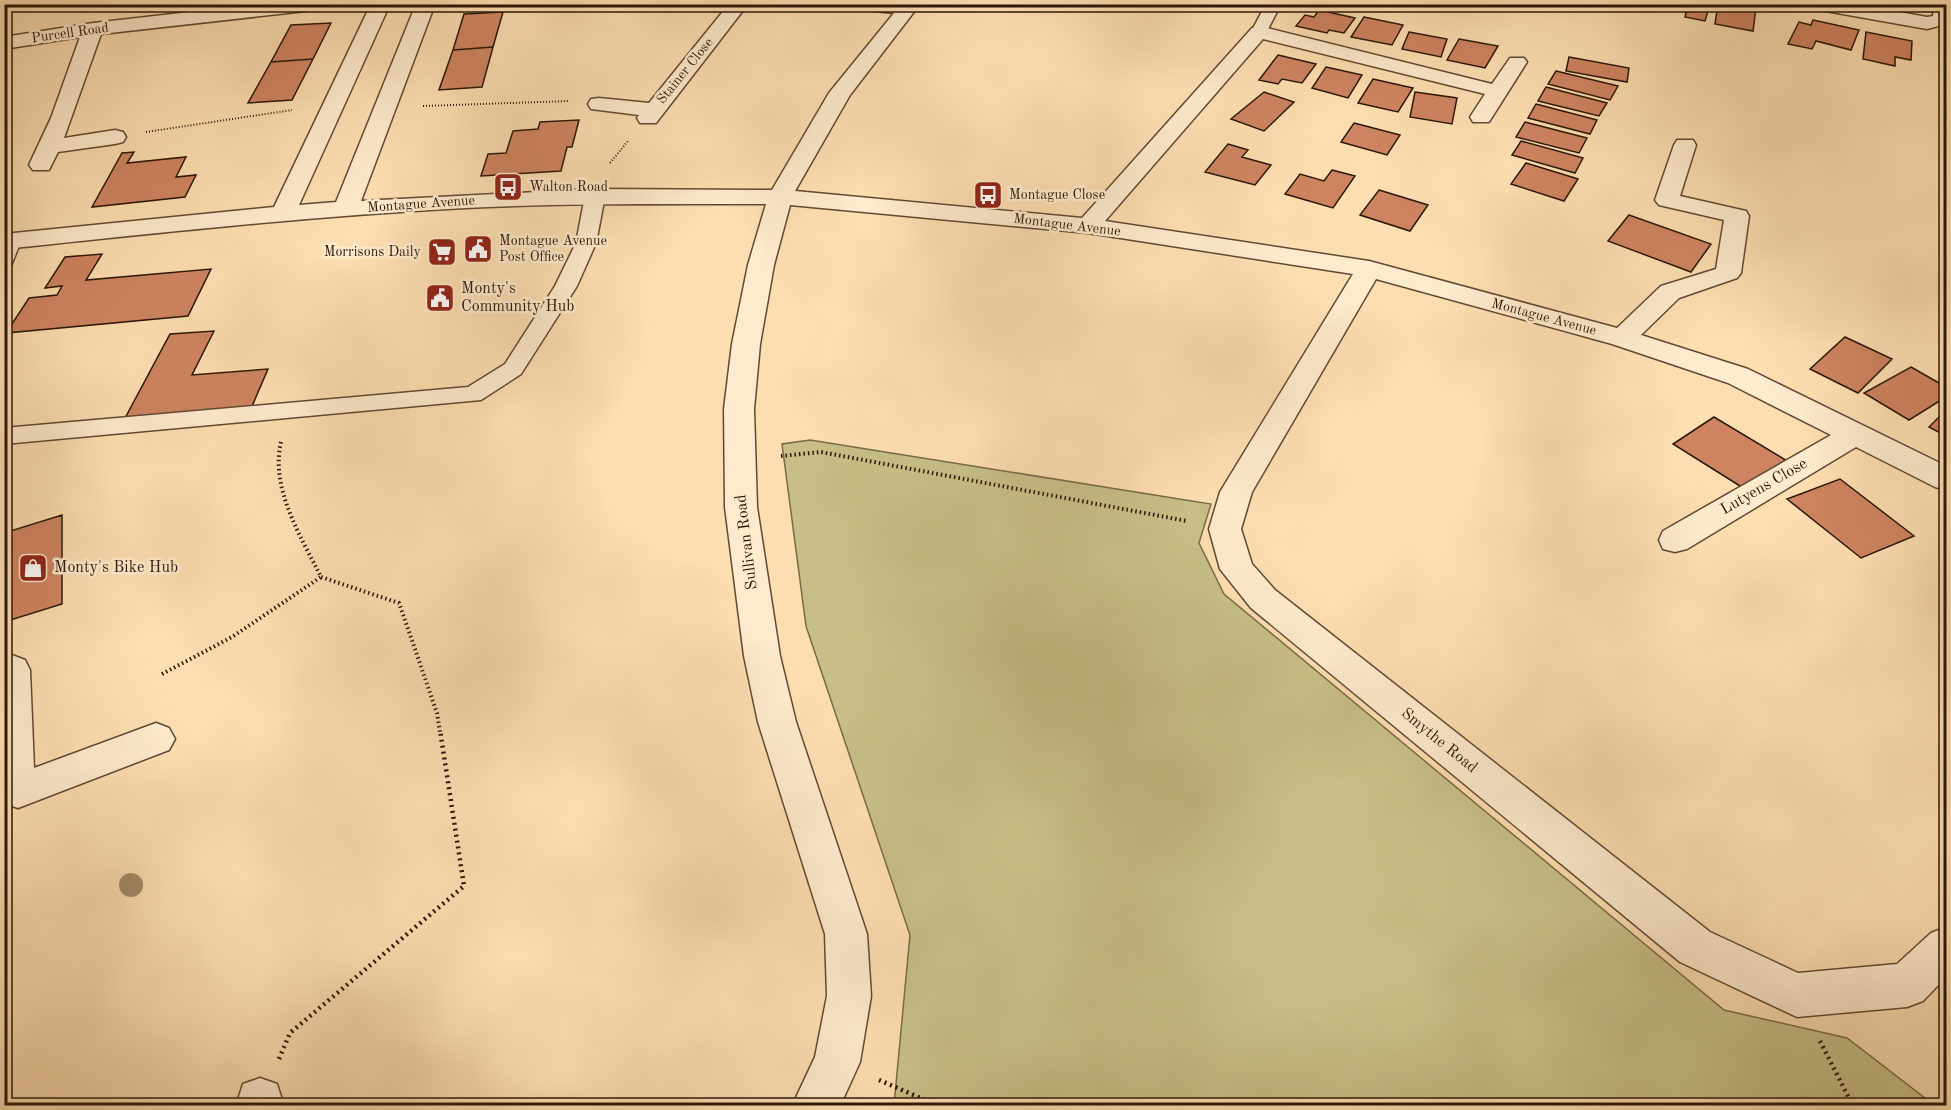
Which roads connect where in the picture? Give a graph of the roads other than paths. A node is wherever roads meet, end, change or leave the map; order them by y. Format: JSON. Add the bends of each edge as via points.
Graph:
{"nodes":[{"id":1,"x":315,"y":4,"type":"edge"},
{"id":2,"x":381,"y":4,"type":"edge"},
{"id":3,"x":426,"y":4,"type":"edge"},
{"id":4,"x":739,"y":4,"type":"edge"},
{"id":5,"x":864,"y":4,"type":"edge"},
{"id":6,"x":1274,"y":4,"type":"edge"},
{"id":7,"x":1820,"y":4,"type":"edge"},
{"id":8,"x":1944,"y":4,"type":"edge"},
{"id":9,"x":908,"y":7,"type":"edge"},
{"id":10,"x":93,"y":29,"type":"junction"},
{"id":11,"x":1259,"y":32,"type":"junction"},
{"id":12,"x":4,"y":43,"type":"edge"},
{"id":13,"x":1517,"y":62,"type":"dead end"},
{"id":14,"x":1497,"y":91,"type":"junction"},
{"id":15,"x":599,"y":104,"type":"road end"},
{"id":16,"x":1481,"y":117,"type":"dead end"},
{"id":17,"x":115,"y":137,"type":"road end"},
{"id":18,"x":1685,"y":145,"type":"dead end"},
{"id":19,"x":589,"y":196,"type":"junction"},
{"id":20,"x":780,"y":197,"type":"junction"},
{"id":21,"x":346,"y":208,"type":"junction"},
{"id":22,"x":283,"y":213,"type":"junction"},
{"id":23,"x":1088,"y":226,"type":"junction"},
{"id":24,"x":7,"y":248,"type":"edge"},
{"id":25,"x":1369,"y":269,"type":"junction"},
{"id":26,"x":1622,"y":338,"type":"junction"},
{"id":27,"x":1854,"y":435,"type":"junction"},
{"id":28,"x":4,"y":436,"type":"edge"},
{"id":29,"x":1947,"y":479,"type":"edge"},
{"id":30,"x":1675,"y":540,"type":"dead end"},
{"id":31,"x":12,"y":670,"type":"dead end"},
{"id":32,"x":156,"y":739,"type":"dead end"},
{"id":33,"x":9,"y":766,"type":"edge"},
{"id":34,"x":1947,"y":948,"type":"edge"},
{"id":35,"x":815,"y":1106,"type":"edge"}],
"edges":[{"from":1,"to":10,"type":"street","name":"Purcell Road"},
{"from":2,"to":22,"type":"street"},
{"from":3,"to":21,"type":"street"},
{"from":4,"to":15,"type":"street","name":"Stainer Close","via":[[651,114]]},
{"from":5,"to":9,"type":"street"},
{"from":6,"to":11,"type":"lane"},
{"from":7,"to":8,"type":"street","via":[[1927,23],[1943,17]]},
{"from":9,"to":20,"type":"street","name":"Sullivan Road","via":[[840,93]]},
{"from":10,"to":12,"type":"street","name":"Purcell Road"},
{"from":10,"to":17,"type":"street","via":[[45,156]]},
{"from":11,"to":14,"type":"street"},
{"from":11,"to":23,"type":"street"},
{"from":13,"to":14,"type":"street"},
{"from":14,"to":16,"type":"street"},
{"from":18,"to":26,"type":"street","via":[[1667,200],[1737,216],[1728,273],[1670,291]]},
{"from":19,"to":20,"type":"street","name":"Montague Avenue"},
{"from":19,"to":21,"type":"street","name":"Montague Avenue"},
{"from":19,"to":28,"type":"lane","via":[[586,243],[566,286],[513,369],[473,394]]},
{"from":20,"to":23,"type":"street","name":"Montague Avenue"},
{"from":20,"to":35,"type":"street","name":"Sullivan Road","via":[[760,265],[746,344],[738,459],[762,656],[777,722],[846,934],[849,996],[837,1062]]},
{"from":21,"to":22,"type":"street","name":"Montague Avenue"},
{"from":22,"to":24,"type":"street","name":"Montague Avenue"},
{"from":23,"to":25,"type":"street","name":"Montague Avenue"},
{"from":25,"to":26,"type":"street","name":"Montague Avenue"},
{"from":25,"to":34,"type":"street","name":"Smythe Road","via":[[1236,492],[1226,529],[1237,569],[1263,599],[1695,947],[1797,995],[1907,985]]},
{"from":26,"to":27,"type":"street","name":"Montague Avenue","via":[[1738,376]]},
{"from":27,"to":29,"type":"street","name":"Montague Avenue"},
{"from":27,"to":30,"type":"street","name":"Lutyens Close"},
{"from":31,"to":33,"type":"street"},
{"from":32,"to":33,"type":"street","via":[[18,791]]}]}
